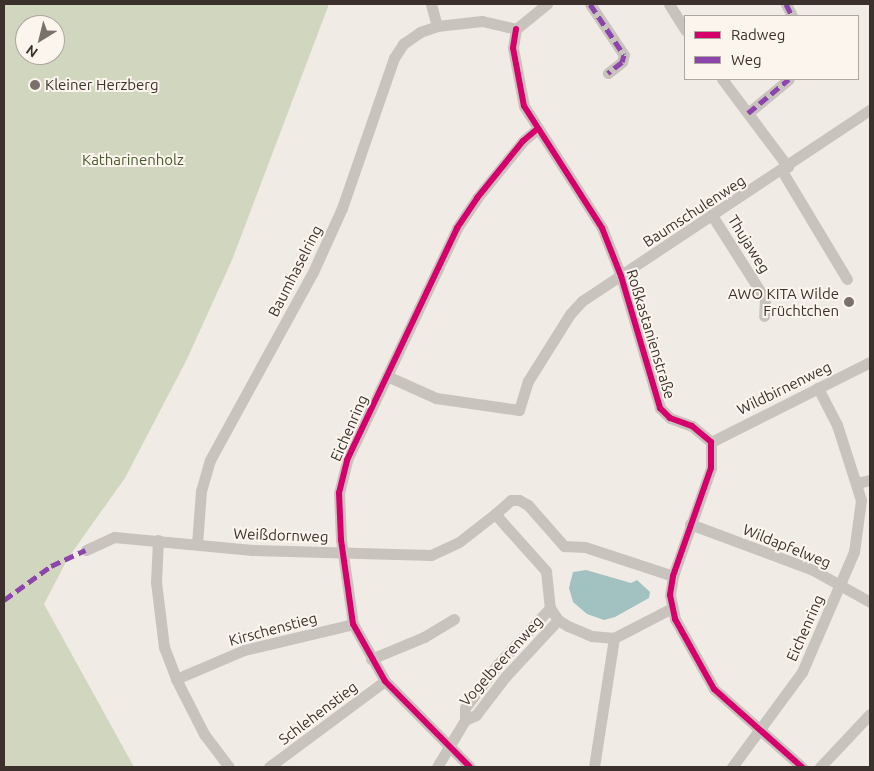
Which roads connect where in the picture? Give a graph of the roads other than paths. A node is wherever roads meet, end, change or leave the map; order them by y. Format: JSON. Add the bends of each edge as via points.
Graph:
{"nodes":[{"id":1,"x":432,"y":4,"type":"edge"},
{"id":2,"x":547,"y":4,"type":"edge"},
{"id":3,"x":590,"y":4,"type":"edge"},
{"id":4,"x":669,"y":4,"type":"edge"},
{"id":5,"x":437,"y":26,"type":"junction"},
{"id":6,"x":684,"y":28,"type":"edge"},
{"id":7,"x":516,"y":29,"type":"junction"},
{"id":8,"x":608,"y":73,"type":"dead end"},
{"id":9,"x":723,"y":80,"type":"edge"},
{"id":10,"x":789,"y":80,"type":"edge"},
{"id":11,"x":870,"y":110,"type":"edge"},
{"id":12,"x":748,"y":113,"type":"junction"},
{"id":13,"x":536,"y":130,"type":"junction"},
{"id":14,"x":785,"y":169,"type":"junction"},
{"id":15,"x":713,"y":217,"type":"junction"},
{"id":16,"x":621,"y":276,"type":"junction"},
{"id":17,"x":847,"y":279,"type":"dead end"},
{"id":18,"x":764,"y":316,"type":"dead end"},
{"id":19,"x":870,"y":362,"type":"edge"},
{"id":20,"x":387,"y":376,"type":"junction"},
{"id":21,"x":818,"y":388,"type":"junction"},
{"id":22,"x":711,"y":442,"type":"junction"},
{"id":23,"x":870,"y":480,"type":"edge"},
{"id":24,"x":856,"y":483,"type":"junction"},
{"id":25,"x":495,"y":514,"type":"junction"},
{"id":26,"x":690,"y":524,"type":"junction"},
{"id":27,"x":158,"y":540,"type":"junction"},
{"id":28,"x":197,"y":544,"type":"junction"},
{"id":29,"x":86,"y":550,"type":"dead end"},
{"id":30,"x":344,"y":552,"type":"junction"},
{"id":31,"x":673,"y":576,"type":"junction"},
{"id":32,"x":840,"y":586,"type":"junction"},
{"id":33,"x":870,"y":602,"type":"edge"},
{"id":34,"x":550,"y":608,"type":"junction"},
{"id":35,"x":672,"y":608,"type":"junction"},
{"id":36,"x":454,"y":619,"type":"dead end"},
{"id":37,"x":558,"y":620,"type":"junction"},
{"id":38,"x":353,"y":624,"type":"junction"},
{"id":39,"x":614,"y":638,"type":"junction"},
{"id":40,"x":371,"y":659,"type":"junction"},
{"id":41,"x":176,"y":679,"type":"junction"},
{"id":42,"x":385,"y":681,"type":"junction"},
{"id":43,"x":870,"y":714,"type":"edge"},
{"id":44,"x":465,"y":720,"type":"junction"},
{"id":45,"x":757,"y":730,"type":"junction"},
{"id":46,"x":450,"y":747,"type":"junction"},
{"id":47,"x":229,"y":767,"type":"edge"},
{"id":48,"x":269,"y":767,"type":"edge"},
{"id":49,"x":437,"y":767,"type":"edge"},
{"id":50,"x":470,"y":767,"type":"edge"},
{"id":51,"x":594,"y":767,"type":"edge"},
{"id":52,"x":732,"y":767,"type":"edge"},
{"id":53,"x":802,"y":767,"type":"edge"},
{"id":54,"x":820,"y":767,"type":"edge"}],
"edges":[{"from":1,"to":5,"type":"street"},
{"from":2,"to":7,"type":"street"},
{"from":3,"to":8,"type":"street","via":[[624,55],[622,62]]},
{"from":4,"to":6,"type":"street"},
{"from":5,"to":7,"type":"street","name":"Baumhaselring","via":[[482,21]]},
{"from":5,"to":28,"type":"street","name":"Baumhaselring","via":[[420,32],[403,44],[394,58],[342,208],[317,264],[210,460],[201,491]]},
{"from":7,"to":13,"type":"street","name":"Roßkastanienstraße","via":[[513,48],[517,78],[524,106]]},
{"from":9,"to":12,"type":"street"},
{"from":10,"to":12,"type":"street"},
{"from":11,"to":14,"type":"street","name":"Baumschulenweg"},
{"from":12,"to":14,"type":"street"},
{"from":13,"to":16,"type":"street","name":"Roßkastanienstraße","via":[[585,197],[602,228]]},
{"from":13,"to":20,"type":"street","name":"Eichenring","via":[[482,191],[457,228]]},
{"from":14,"to":15,"type":"street","name":"Baumschulenweg"},
{"from":14,"to":17,"type":"street"},
{"from":15,"to":16,"type":"street","name":"Baumschulenweg"},
{"from":15,"to":18,"type":"street","name":"Thujaweg","via":[[765,299]]},
{"from":16,"to":20,"type":"street","name":"Baumschulenweg","via":[[582,301],[570,314],[528,381],[519,410],[436,398]]},
{"from":16,"to":22,"type":"street","name":"Roßkastanienstraße","via":[[660,408],[670,418],[702,432]]},
{"from":19,"to":21,"type":"street","name":"Wildbirnenweg"},
{"from":20,"to":30,"type":"street","name":"Eichenring","via":[[342,475],[338,510]]},
{"from":21,"to":22,"type":"street","name":"Wildbirnenweg"},
{"from":21,"to":24,"type":"street","name":"Eichenring","via":[[837,425]]},
{"from":22,"to":26,"type":"street","via":[[711,468]]},
{"from":23,"to":24,"type":"street"},
{"from":24,"to":32,"type":"street","name":"Eichenring","via":[[861,500],[860,527]]},
{"from":25,"to":30,"type":"street","name":"Weißdornweg","via":[[459,542],[431,555]]},
{"from":25,"to":31,"type":"street","name":"Weißdornweg","via":[[511,500],[519,500],[528,505],[564,546],[585,547]]},
{"from":25,"to":34,"type":"street","via":[[546,571]]},
{"from":26,"to":31,"type":"street"},
{"from":26,"to":32,"type":"street","name":"Wildapfelweg","via":[[813,570]]},
{"from":27,"to":28,"type":"street","name":"Weißdornweg"},
{"from":27,"to":29,"type":"street","name":"Weißdornweg","via":[[114,537]]},
{"from":27,"to":41,"type":"street","via":[[158,608],[164,646]]},
{"from":28,"to":30,"type":"street","name":"Weißdornweg","via":[[252,550]]},
{"from":30,"to":38,"type":"street","name":"Eichenring"},
{"from":31,"to":35,"type":"street"},
{"from":32,"to":33,"type":"street","name":"Wildapfelweg"},
{"from":32,"to":45,"type":"street","name":"Eichenring","via":[[802,672]]},
{"from":34,"to":37,"type":"street"},
{"from":34,"to":44,"type":"street","name":"Vogelbeerenweg","via":[[483,683],[465,708]]},
{"from":35,"to":39,"type":"street"},
{"from":35,"to":45,"type":"street","via":[[714,689]]},
{"from":36,"to":40,"type":"street","via":[[424,637]]},
{"from":37,"to":39,"type":"street","via":[[580,632]]},
{"from":37,"to":44,"type":"street","name":"Vogelbeerenweg","via":[[505,677],[476,716]]},
{"from":38,"to":40,"type":"street","name":"Eichenring"},
{"from":38,"to":41,"type":"street","name":"Kirschenstieg","via":[[244,650]]},
{"from":39,"to":51,"type":"street"},
{"from":40,"to":42,"type":"street","name":"Eichenring"},
{"from":41,"to":47,"type":"street","via":[[204,734]]},
{"from":42,"to":46,"type":"street","name":"Eichenring"},
{"from":42,"to":48,"type":"street","name":"Schlehenstieg"},
{"from":43,"to":54,"type":"street"},
{"from":44,"to":46,"type":"street","name":"Vogelbeerenweg"},
{"from":45,"to":52,"type":"street","name":"Eichenring"},
{"from":45,"to":53,"type":"street"},
{"from":46,"to":49,"type":"street","name":"Vogelbeerenweg"},
{"from":46,"to":50,"type":"street","name":"Eichenring"}]}
